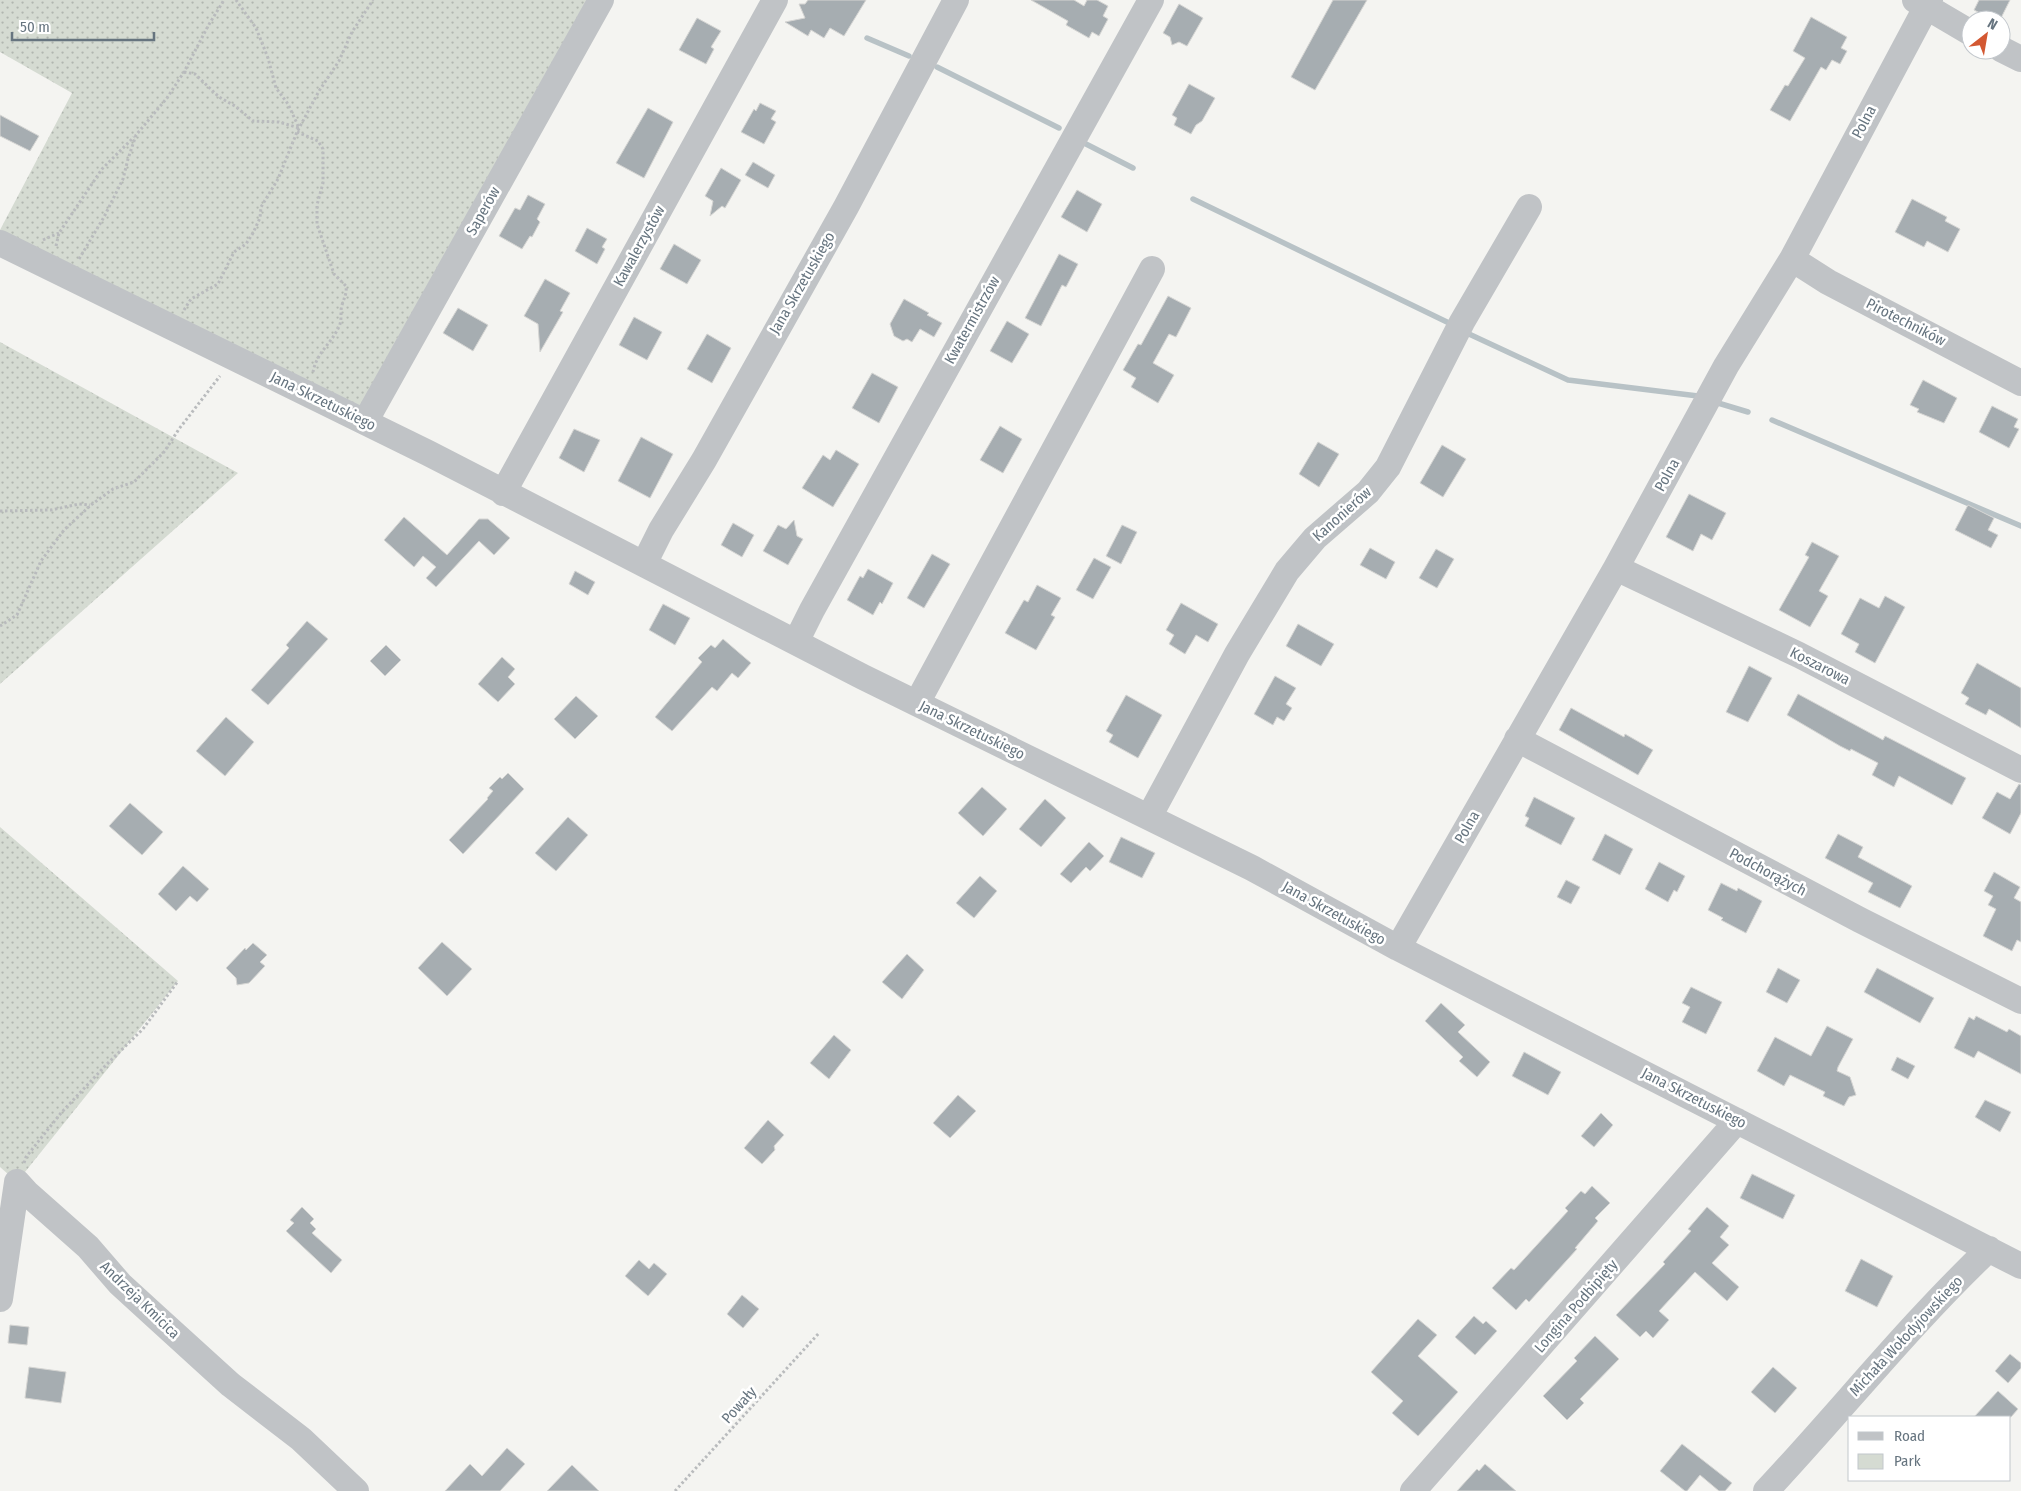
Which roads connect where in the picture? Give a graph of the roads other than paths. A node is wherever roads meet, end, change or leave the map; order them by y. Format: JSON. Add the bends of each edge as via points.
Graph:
{"nodes":[{"id":1,"x":601,"y":0,"type":"edge"},
{"id":2,"x":775,"y":0,"type":"edge"},
{"id":3,"x":956,"y":0,"type":"edge"},
{"id":4,"x":1151,"y":0,"type":"edge"},
{"id":5,"x":1924,"y":2,"type":"edge"},
{"id":6,"x":1961,"y":26,"type":"edge"},
{"id":7,"x":1529,"y":207,"type":"dead end"},
{"id":8,"x":0,"y":243,"type":"edge"},
{"id":9,"x":1792,"y":259,"type":"junction"},
{"id":10,"x":1152,"y":269,"type":"dead end"},
{"id":11,"x":2021,"y":383,"type":"edge"},
{"id":12,"x":365,"y":422,"type":"junction"},
{"id":13,"x":503,"y":493,"type":"junction"},
{"id":14,"x":644,"y":564,"type":"junction"},
{"id":15,"x":1616,"y":568,"type":"junction"},
{"id":16,"x":796,"y":642,"type":"junction"},
{"id":17,"x":917,"y":702,"type":"junction"},
{"id":18,"x":1517,"y":740,"type":"junction"},
{"id":19,"x":2021,"y":770,"type":"edge"},
{"id":20,"x":1150,"y":817,"type":"junction"},
{"id":21,"x":1398,"y":948,"type":"junction"},
{"id":22,"x":2021,"y":1001,"type":"edge"},
{"id":23,"x":1738,"y":1120,"type":"junction"},
{"id":24,"x":1989,"y":1249,"type":"junction"},
{"id":25,"x":2021,"y":1266,"type":"edge"},
{"id":26,"x":0,"y":1299,"type":"edge"},
{"id":27,"x":356,"y":1491,"type":"edge"},
{"id":28,"x":1413,"y":1491,"type":"edge"},
{"id":29,"x":1766,"y":1491,"type":"edge"}],
"edges":[{"from":1,"to":12,"type":"street","name":"Saperów"},
{"from":2,"to":13,"type":"street","name":"Kawalerzystów"},
{"from":3,"to":14,"type":"street","name":"Jana Skrzetuskiego","via":[[846,207]]},
{"from":4,"to":16,"type":"street","name":"Kwatermistrzów"},
{"from":5,"to":6,"type":"street"},
{"from":5,"to":9,"type":"street","name":"Polna"},
{"from":7,"to":20,"type":"street","name":"Kanonierów","via":[[1462,322],[1388,467],[1368,492],[1315,538],[1287,570],[1237,654]]},
{"from":8,"to":12,"type":"street","name":"Jana Skrzetuskiego"},
{"from":9,"to":11,"type":"street","name":"Pirotechników","via":[[1828,282]]},
{"from":9,"to":15,"type":"street","name":"Polna","via":[[1726,366]]},
{"from":10,"to":17,"type":"street"},
{"from":12,"to":13,"type":"street","name":"Jana Skrzetuskiego"},
{"from":13,"to":14,"type":"street","name":"Jana Skrzetuskiego"},
{"from":14,"to":16,"type":"street","name":"Jana Skrzetuskiego"},
{"from":15,"to":18,"type":"street","name":"Polna"},
{"from":15,"to":19,"type":"street","name":"Koszarowa","via":[[1799,655]]},
{"from":16,"to":17,"type":"street","name":"Jana Skrzetuskiego"},
{"from":17,"to":20,"type":"street","name":"Jana Skrzetuskiego"},
{"from":18,"to":21,"type":"street","name":"Polna"},
{"from":18,"to":22,"type":"street","name":"Podchorążych"},
{"from":20,"to":21,"type":"street","name":"Jana Skrzetuskiego","via":[[1252,868]]},
{"from":21,"to":23,"type":"street","name":"Jana Skrzetuskiego"},
{"from":23,"to":24,"type":"street","name":"Jana Skrzetuskiego"},
{"from":23,"to":28,"type":"street","name":"Longina Podbipięty"},
{"from":24,"to":25,"type":"street","name":"Jana Skrzetuskiego"},
{"from":24,"to":29,"type":"street","name":"Michała Wołodyjowskiego","via":[[1899,1341]]},
{"from":26,"to":27,"type":"street","name":"Andrzeja Kmicica","via":[[16,1182],[88,1247],[120,1284],[231,1384],[301,1439]]}]}
